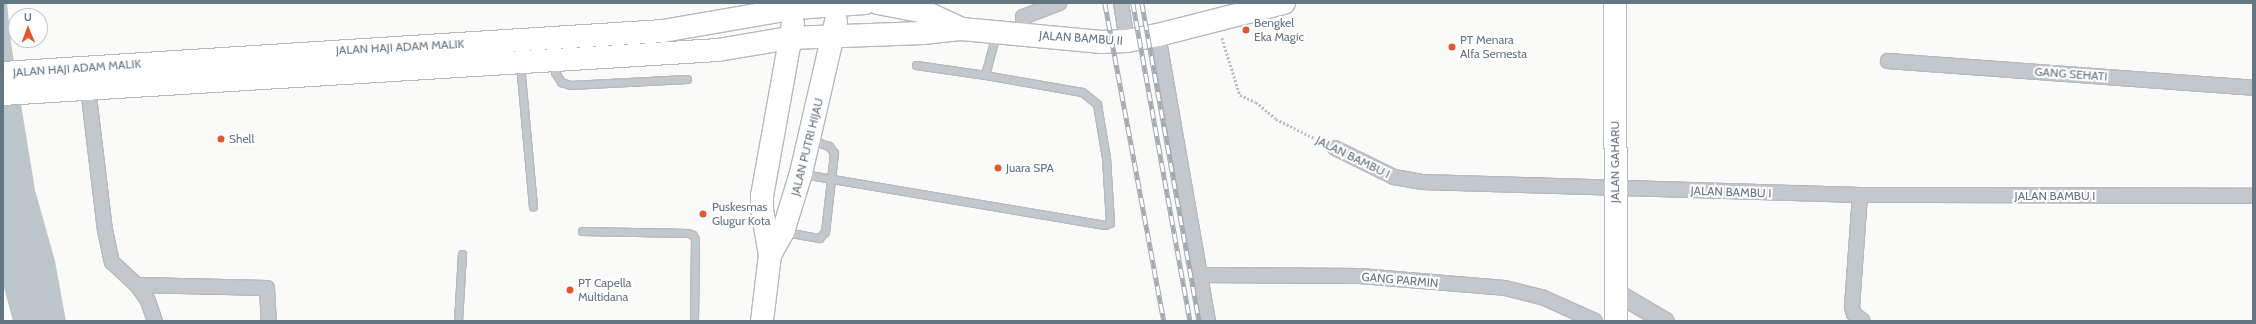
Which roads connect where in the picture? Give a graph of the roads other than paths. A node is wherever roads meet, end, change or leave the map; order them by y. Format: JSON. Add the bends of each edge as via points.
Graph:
{"nodes":[{"id":1,"x":865,"y":3,"type":"edge"},
{"id":2,"x":878,"y":3,"type":"edge"},
{"id":3,"x":1060,"y":3,"type":"edge"},
{"id":4,"x":1121,"y":3,"type":"edge"},
{"id":5,"x":1284,"y":3,"type":"edge"},
{"id":6,"x":1615,"y":3,"type":"edge"},
{"id":7,"x":839,"y":4,"type":"edge"},
{"id":8,"x":796,"y":6,"type":"edge"},
{"id":9,"x":962,"y":29,"type":"junction"},
{"id":10,"x":997,"y":32,"type":"junction"},
{"id":11,"x":1023,"y":34,"type":"junction"},
{"id":12,"x":834,"y":35,"type":"junction"},
{"id":13,"x":1158,"y":35,"type":"junction"},
{"id":14,"x":790,"y":38,"type":"junction"},
{"id":15,"x":1127,"y":41,"type":"junction"},
{"id":16,"x":554,"y":60,"type":"junction"},
{"id":17,"x":1888,"y":61,"type":"dead end"},
{"id":18,"x":520,"y":62,"type":"junction"},
{"id":19,"x":916,"y":65,"type":"dead end"},
{"id":20,"x":3,"y":73,"type":"edge"},
{"id":21,"x":986,"y":75,"type":"junction"},
{"id":22,"x":687,"y":80,"type":"dead end"},
{"id":23,"x":41,"y":81,"type":"junction"},
{"id":24,"x":88,"y":88,"type":"junction"},
{"id":25,"x":2253,"y":88,"type":"edge"},
{"id":26,"x":3,"y":94,"type":"edge"},
{"id":27,"x":810,"y":139,"type":"junction"},
{"id":28,"x":1335,"y":148,"type":"road end"},
{"id":29,"x":801,"y":173,"type":"junction"},
{"id":30,"x":832,"y":178,"type":"junction"},
{"id":31,"x":1615,"y":189,"type":"junction"},
{"id":32,"x":1860,"y":195,"type":"junction"},
{"id":33,"x":2253,"y":196,"type":"edge"},
{"id":34,"x":533,"y":206,"type":"dead end"},
{"id":35,"x":582,"y":231,"type":"dead end"},
{"id":36,"x":783,"y":232,"type":"junction"},
{"id":37,"x":462,"y":254,"type":"dead end"},
{"id":38,"x":770,"y":255,"type":"junction"},
{"id":39,"x":1200,"y":275,"type":"junction"},
{"id":40,"x":137,"y":285,"type":"junction"},
{"id":41,"x":1615,"y":306,"type":"edge"},
{"id":42,"x":155,"y":321,"type":"edge"},
{"id":43,"x":270,"y":321,"type":"edge"},
{"id":44,"x":458,"y":321,"type":"edge"},
{"id":45,"x":694,"y":321,"type":"edge"},
{"id":46,"x":762,"y":321,"type":"edge"},
{"id":47,"x":1208,"y":321,"type":"edge"},
{"id":48,"x":1595,"y":321,"type":"edge"},
{"id":49,"x":1665,"y":321,"type":"edge"},
{"id":50,"x":1863,"y":321,"type":"edge"}],
"edges":[{"from":1,"to":7,"type":"main road"},
{"from":2,"to":9,"type":"main road","name":"JALAN BAMBU II","via":[[925,12]]},
{"from":3,"to":11,"type":"street","via":[[1023,17]]},
{"from":4,"to":15,"type":"street"},
{"from":5,"to":13,"type":"main road","name":"JALAN BAMBU II"},
{"from":6,"to":31,"type":"main road","name":"JALAN GAHARU"},
{"from":7,"to":8,"type":"main road"},
{"from":7,"to":12,"type":"main road","name":"JALAN PUTRI HIJAU"},
{"from":8,"to":14,"type":"main road","name":"JALAN PUTRI HIJAU"},
{"from":8,"to":23,"type":"main road","name":"JALAN HAJI ADAM MALIK","via":[[664,31]]},
{"from":9,"to":10,"type":"main road","name":"JALAN BAMBU II"},
{"from":9,"to":12,"type":"main road","via":[[923,33]]},
{"from":10,"to":11,"type":"main road","name":"JALAN BAMBU II"},
{"from":10,"to":21,"type":"lane"},
{"from":11,"to":15,"type":"main road","name":"JALAN BAMBU II","via":[[1101,42]]},
{"from":12,"to":14,"type":"main road"},
{"from":12,"to":27,"type":"main road","name":"JALAN PUTRI HIJAU"},
{"from":13,"to":15,"type":"main road","name":"JALAN BAMBU II"},
{"from":13,"to":39,"type":"street"},
{"from":14,"to":16,"type":"main road","name":"JALAN HAJI ADAM MALIK","via":[[718,50]]},
{"from":14,"to":38,"type":"main road","name":"JALAN PUTRI HIJAU","via":[[762,196]]},
{"from":16,"to":18,"type":"main road","name":"JALAN HAJI ADAM MALIK"},
{"from":16,"to":22,"type":"lane","via":[[555,72],[561,82],[570,85]]},
{"from":17,"to":25,"type":"street","name":"GANG SEHATI"},
{"from":18,"to":24,"type":"main road","name":"JALAN HAJI ADAM MALIK"},
{"from":18,"to":34,"type":"lane"},
{"from":19,"to":21,"type":"lane"},
{"from":20,"to":23,"type":"main road","name":"JALAN HAJI ADAM MALIK"},
{"from":21,"to":30,"type":"lane","via":[[1082,92],[1096,104],[1106,158],[1110,222],[1105,225]]},
{"from":23,"to":24,"type":"main road","name":"JALAN HAJI ADAM MALIK"},
{"from":23,"to":26,"type":"main road","name":"JALAN HAJI ADAM MALIK"},
{"from":24,"to":40,"type":"street","via":[[105,230],[112,262]]},
{"from":27,"to":29,"type":"main road","name":"JALAN PUTRI HIJAU"},
{"from":27,"to":30,"type":"lane","via":[[828,146],[834,153]]},
{"from":28,"to":31,"type":"street","name":"JALAN BAMBU I","via":[[1363,164],[1406,180]]},
{"from":29,"to":30,"type":"lane"},
{"from":29,"to":36,"type":"main road","name":"JALAN PUTRI HIJAU"},
{"from":30,"to":36,"type":"lane","via":[[825,232],[819,238]]},
{"from":31,"to":32,"type":"street","name":"JALAN BAMBU I"},
{"from":31,"to":41,"type":"main road","name":"JALAN GAHARU"},
{"from":32,"to":33,"type":"street","name":"JALAN BAMBU I"},
{"from":32,"to":50,"type":"street","via":[[1852,308],[1854,314]]},
{"from":35,"to":45,"type":"lane","via":[[693,235]]},
{"from":36,"to":38,"type":"main road","name":"JALAN PUTRI HIJAU"},
{"from":37,"to":44,"type":"lane"},
{"from":38,"to":46,"type":"main road","name":"JALAN PUTRI HIJAU"},
{"from":39,"to":47,"type":"street"},
{"from":39,"to":48,"type":"street","name":"GANG PARMIN","via":[[1360,276],[1505,288],[1542,296]]},
{"from":40,"to":42,"type":"street","via":[[148,301]]},
{"from":40,"to":43,"type":"street","via":[[267,288]]},
{"from":41,"to":49,"type":"street"}]}
